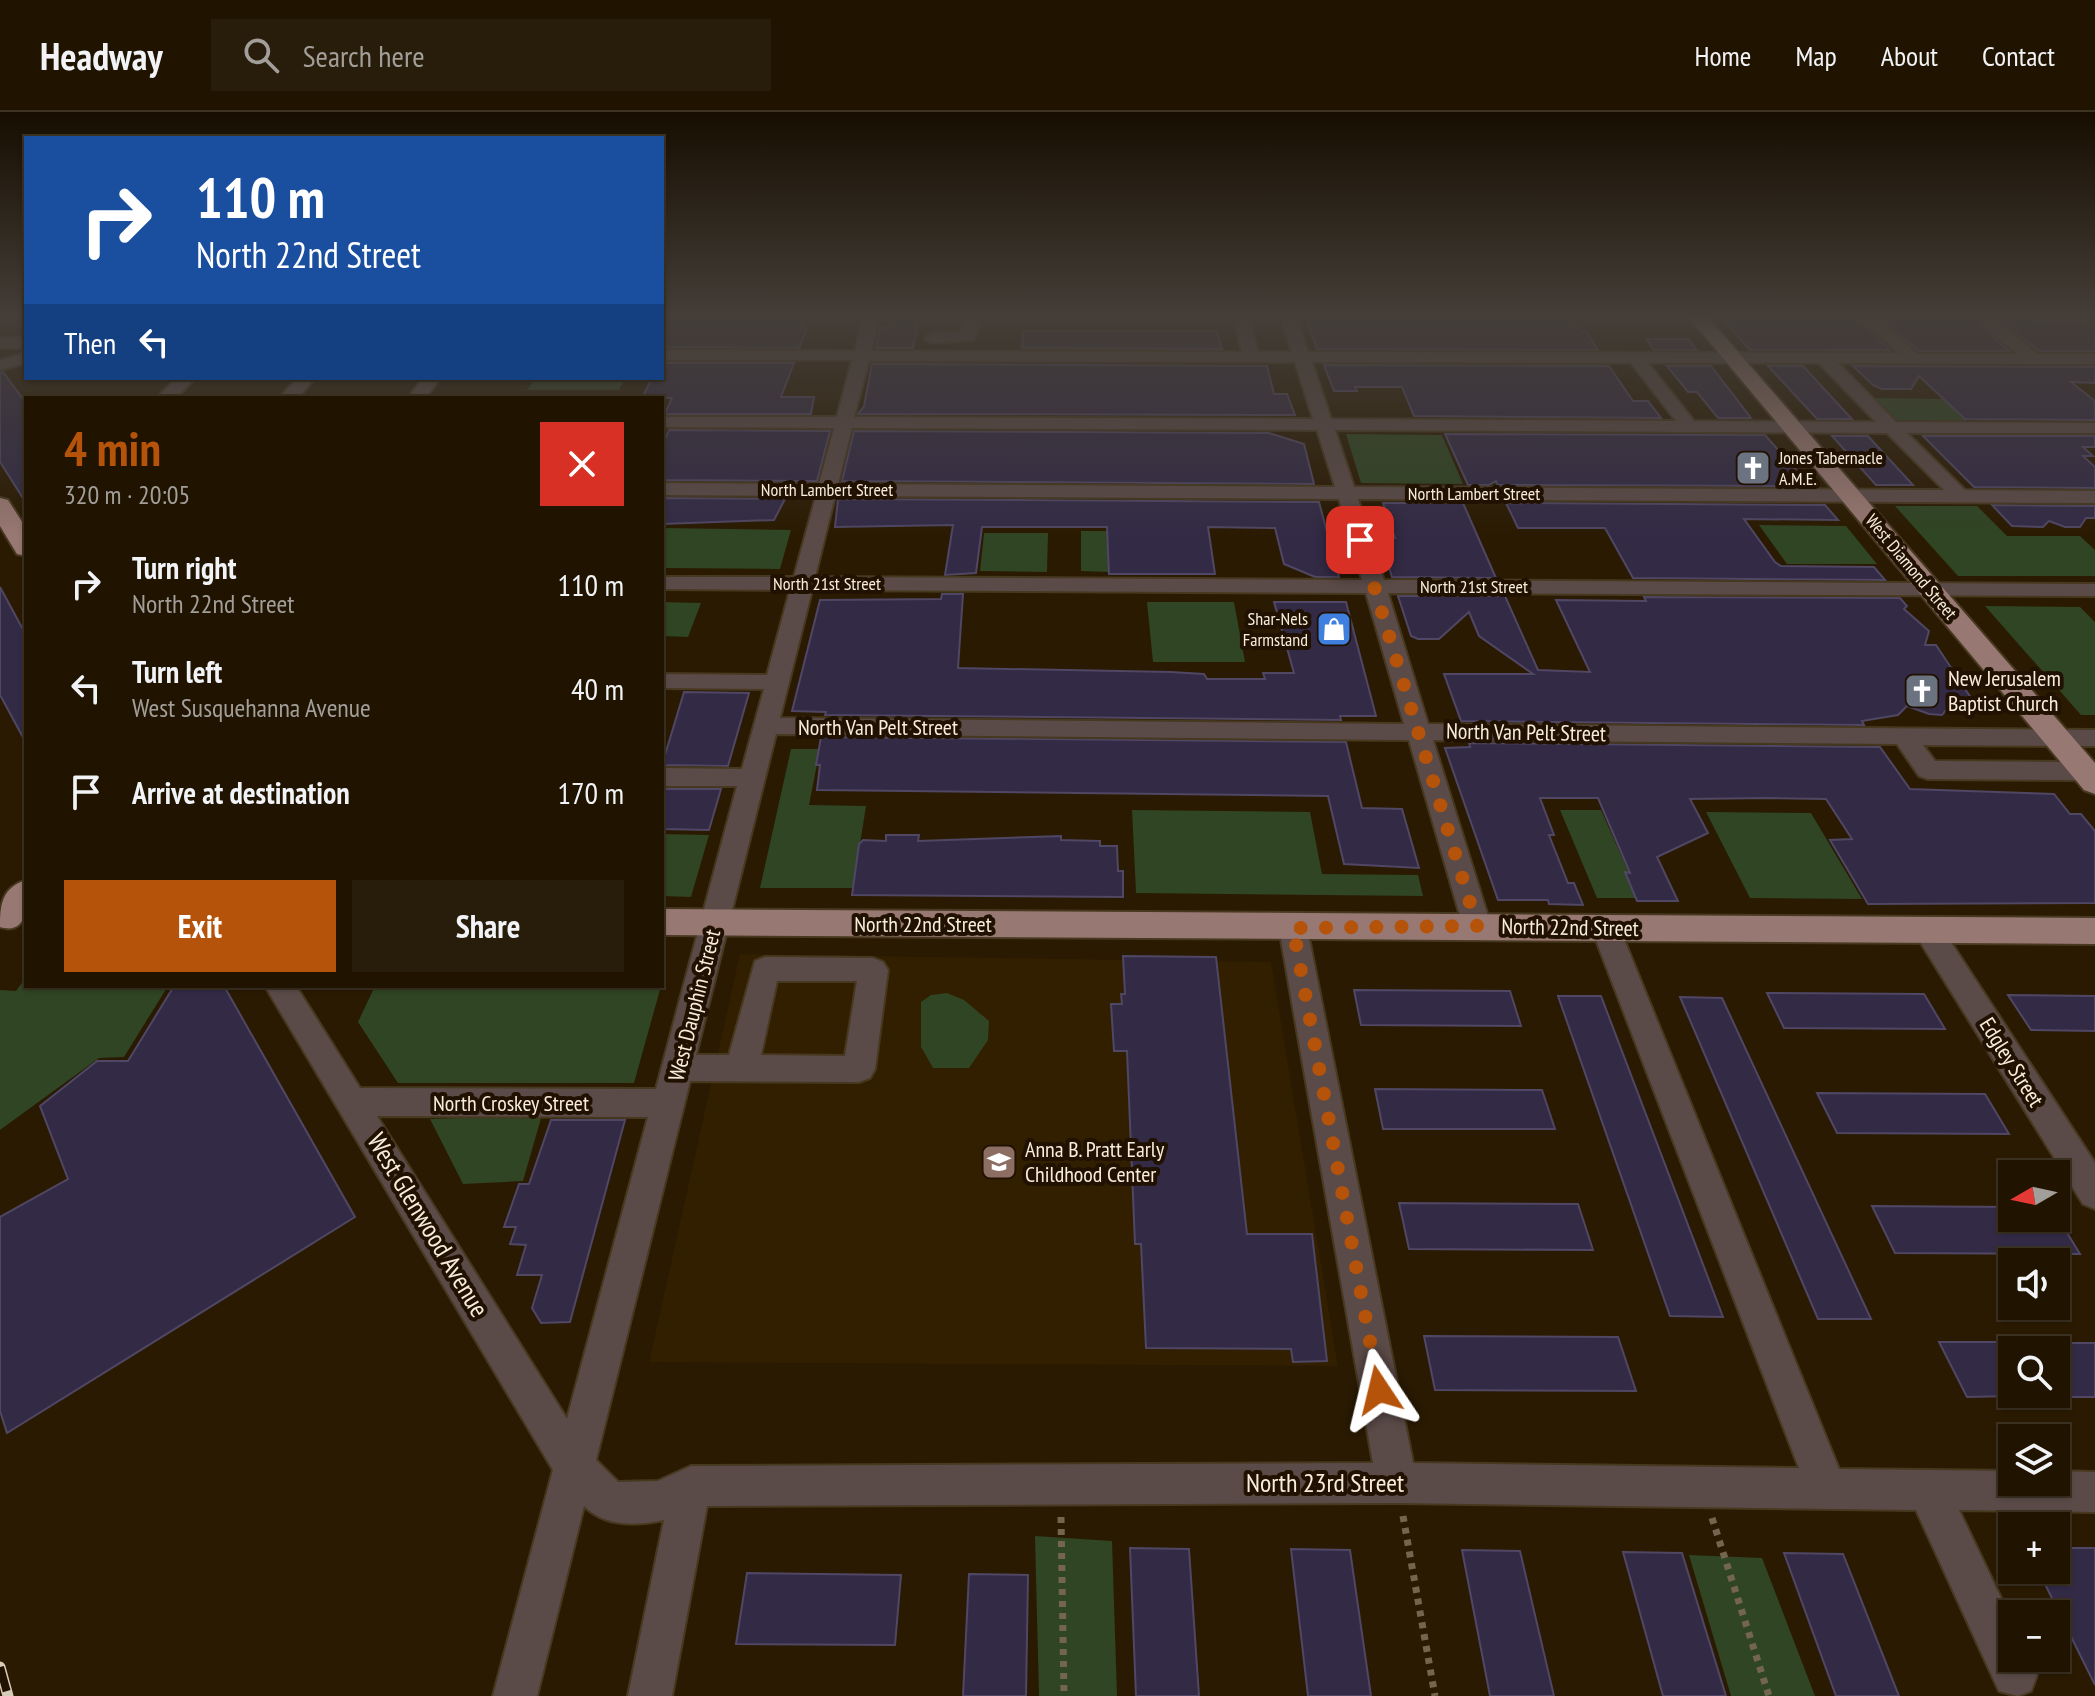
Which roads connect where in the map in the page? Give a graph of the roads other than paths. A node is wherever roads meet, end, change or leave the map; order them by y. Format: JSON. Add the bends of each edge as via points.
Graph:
{"nodes":[{"id":1,"x":854,"y":389,"type":"edge"},
{"id":2,"x":1313,"y":389,"type":"edge"},
{"id":3,"x":1660,"y":389,"type":"edge"},
{"id":4,"x":1760,"y":389,"type":"edge"},
{"id":5,"x":1854,"y":389,"type":"edge"},
{"id":6,"x":664,"y":422,"type":"edge"},
{"id":7,"x":844,"y":423,"type":"junction"},
{"id":8,"x":1323,"y":424,"type":"junction"},
{"id":9,"x":1689,"y":426,"type":"junction"},
{"id":10,"x":1792,"y":427,"type":"junction"},
{"id":11,"x":1892,"y":427,"type":"junction"},
{"id":12,"x":2095,"y":428,"type":"edge"},
{"id":13,"x":664,"y":489,"type":"edge"},
{"id":14,"x":827,"y":489,"type":"junction"},
{"id":15,"x":1347,"y":494,"type":"junction"},
{"id":16,"x":1850,"y":496,"type":"junction"},
{"id":17,"x":1960,"y":496,"type":"junction"},
{"id":18,"x":2095,"y":497,"type":"edge"},
{"id":19,"x":0,"y":505,"type":"edge"},
{"id":20,"x":23,"y":536,"type":"edge"},
{"id":21,"x":664,"y":583,"type":"edge"},
{"id":22,"x":802,"y":584,"type":"junction"},
{"id":23,"x":1374,"y":587,"type":"junction"},
{"id":24,"x":1931,"y":590,"type":"junction"},
{"id":25,"x":2090,"y":595,"type":"edge"},
{"id":26,"x":664,"y":681,"type":"edge"},
{"id":27,"x":777,"y":682,"type":"junction"},
{"id":28,"x":766,"y":726,"type":"junction"},
{"id":29,"x":1417,"y":731,"type":"junction"},
{"id":30,"x":1904,"y":736,"type":"junction"},
{"id":31,"x":2056,"y":737,"type":"junction"},
{"id":32,"x":2095,"y":738,"type":"edge"},
{"id":33,"x":664,"y":777,"type":"edge"},
{"id":34,"x":2090,"y":777,"type":"edge"},
{"id":35,"x":753,"y":778,"type":"junction"},
{"id":36,"x":664,"y":922,"type":"edge"},
{"id":37,"x":715,"y":923,"type":"junction"},
{"id":38,"x":1477,"y":926,"type":"junction"},
{"id":39,"x":1605,"y":927,"type":"junction"},
{"id":40,"x":1293,"y":928,"type":"junction"},
{"id":41,"x":2095,"y":931,"type":"edge"},
{"id":42,"x":1929,"y":932,"type":"junction"},
{"id":43,"x":281,"y":988,"type":"edge"},
{"id":44,"x":678,"y":1068,"type":"junction"},
{"id":45,"x":742,"y":1068,"type":"junction"},
{"id":46,"x":353,"y":1102,"type":"junction"},
{"id":47,"x":668,"y":1103,"type":"junction"},
{"id":48,"x":2095,"y":1193,"type":"edge"},
{"id":49,"x":574,"y":1467,"type":"junction"},
{"id":50,"x":1397,"y":1483,"type":"junction"},
{"id":51,"x":691,"y":1486,"type":"junction"},
{"id":52,"x":1827,"y":1488,"type":"junction"},
{"id":53,"x":1928,"y":1490,"type":"junction"},
{"id":54,"x":2095,"y":1492,"type":"edge"},
{"id":55,"x":2015,"y":1675,"type":"dead end"},
{"id":56,"x":515,"y":1696,"type":"edge"},
{"id":57,"x":650,"y":1696,"type":"edge"}],
"edges":[{"from":1,"to":7,"type":"street","name":"West Dauphin Street"},
{"from":2,"to":8,"type":"street"},
{"from":3,"to":9,"type":"street"},
{"from":4,"to":10,"type":"main road","name":"West Diamond Street"},
{"from":5,"to":11,"type":"street"},
{"from":6,"to":7,"type":"street"},
{"from":7,"to":8,"type":"street"},
{"from":7,"to":14,"type":"street","name":"West Dauphin Street"},
{"from":8,"to":9,"type":"street"},
{"from":8,"to":15,"type":"street"},
{"from":9,"to":10,"type":"street"},
{"from":10,"to":11,"type":"street"},
{"from":10,"to":16,"type":"main road","name":"West Diamond Street"},
{"from":11,"to":12,"type":"street"},
{"from":11,"to":17,"type":"street"},
{"from":13,"to":14,"type":"street","name":"North Lambert Street"},
{"from":14,"to":15,"type":"street","name":"North Lambert Street"},
{"from":14,"to":22,"type":"street","name":"West Dauphin Street"},
{"from":15,"to":16,"type":"street","name":"North Lambert Street"},
{"from":15,"to":23,"type":"street"},
{"from":16,"to":17,"type":"street","name":"North Lambert Street"},
{"from":16,"to":24,"type":"main road","name":"West Diamond Street"},
{"from":17,"to":18,"type":"street","name":"North Lambert Street"},
{"from":19,"to":20,"type":"main road"},
{"from":21,"to":22,"type":"street","name":"North 21st Street"},
{"from":22,"to":23,"type":"street","name":"North 21st Street"},
{"from":22,"to":27,"type":"street","name":"West Dauphin Street"},
{"from":23,"to":24,"type":"street","name":"North 21st Street"},
{"from":23,"to":29,"type":"street"},
{"from":24,"to":25,"type":"street","name":"North 21st Street"},
{"from":24,"to":31,"type":"main road","name":"West Diamond Street"},
{"from":26,"to":27,"type":"street"},
{"from":27,"to":28,"type":"street","name":"West Dauphin Street"},
{"from":28,"to":29,"type":"street","name":"North Van Pelt Street"},
{"from":28,"to":35,"type":"street","name":"West Dauphin Street"},
{"from":29,"to":30,"type":"street","name":"North Van Pelt Street"},
{"from":29,"to":38,"type":"street"},
{"from":30,"to":31,"type":"street","name":"North Van Pelt Street"},
{"from":30,"to":34,"type":"street","via":[[1928,770]]},
{"from":31,"to":32,"type":"street","name":"North Van Pelt Street"},
{"from":31,"to":34,"type":"main road","name":"West Diamond Street"},
{"from":33,"to":35,"type":"street"},
{"from":35,"to":37,"type":"street","name":"West Dauphin Street"},
{"from":36,"to":37,"type":"main road","name":"North 22nd Street"},
{"from":37,"to":40,"type":"main road","name":"North 22nd Street"},
{"from":37,"to":44,"type":"street","name":"West Dauphin Street"},
{"from":38,"to":39,"type":"main road","name":"North 22nd Street"},
{"from":38,"to":40,"type":"main road","name":"North 22nd Street"},
{"from":39,"to":42,"type":"main road","name":"North 22nd Street"},
{"from":39,"to":52,"type":"street"},
{"from":40,"to":50,"type":"street"},
{"from":41,"to":42,"type":"main road","name":"North 22nd Street"},
{"from":42,"to":48,"type":"street","name":"Edgley Street"},
{"from":43,"to":46,"type":"street","name":"West Glenwood Avenue"},
{"from":44,"to":45,"type":"street"},
{"from":44,"to":47,"type":"street","name":"West Dauphin Street"},
{"from":45,"to":45,"type":"street","via":[[859,1069],[873,970],[765,969]]},
{"from":46,"to":47,"type":"street","name":"North Croskey Street"},
{"from":46,"to":49,"type":"street","name":"West Glenwood Avenue"},
{"from":47,"to":49,"type":"street","name":"West Dauphin Street"},
{"from":49,"to":51,"type":"street","name":"North 23rd Street","via":[[610,1503],[661,1501]]},
{"from":49,"to":56,"type":"street","name":"West Dauphin Street"},
{"from":50,"to":51,"type":"street","name":"North 23rd Street"},
{"from":50,"to":52,"type":"street","name":"North 23rd Street"},
{"from":51,"to":57,"type":"street"},
{"from":52,"to":53,"type":"street","name":"North 23rd Street"},
{"from":53,"to":54,"type":"street","name":"North 23rd Street"},
{"from":53,"to":55,"type":"street"}]}
